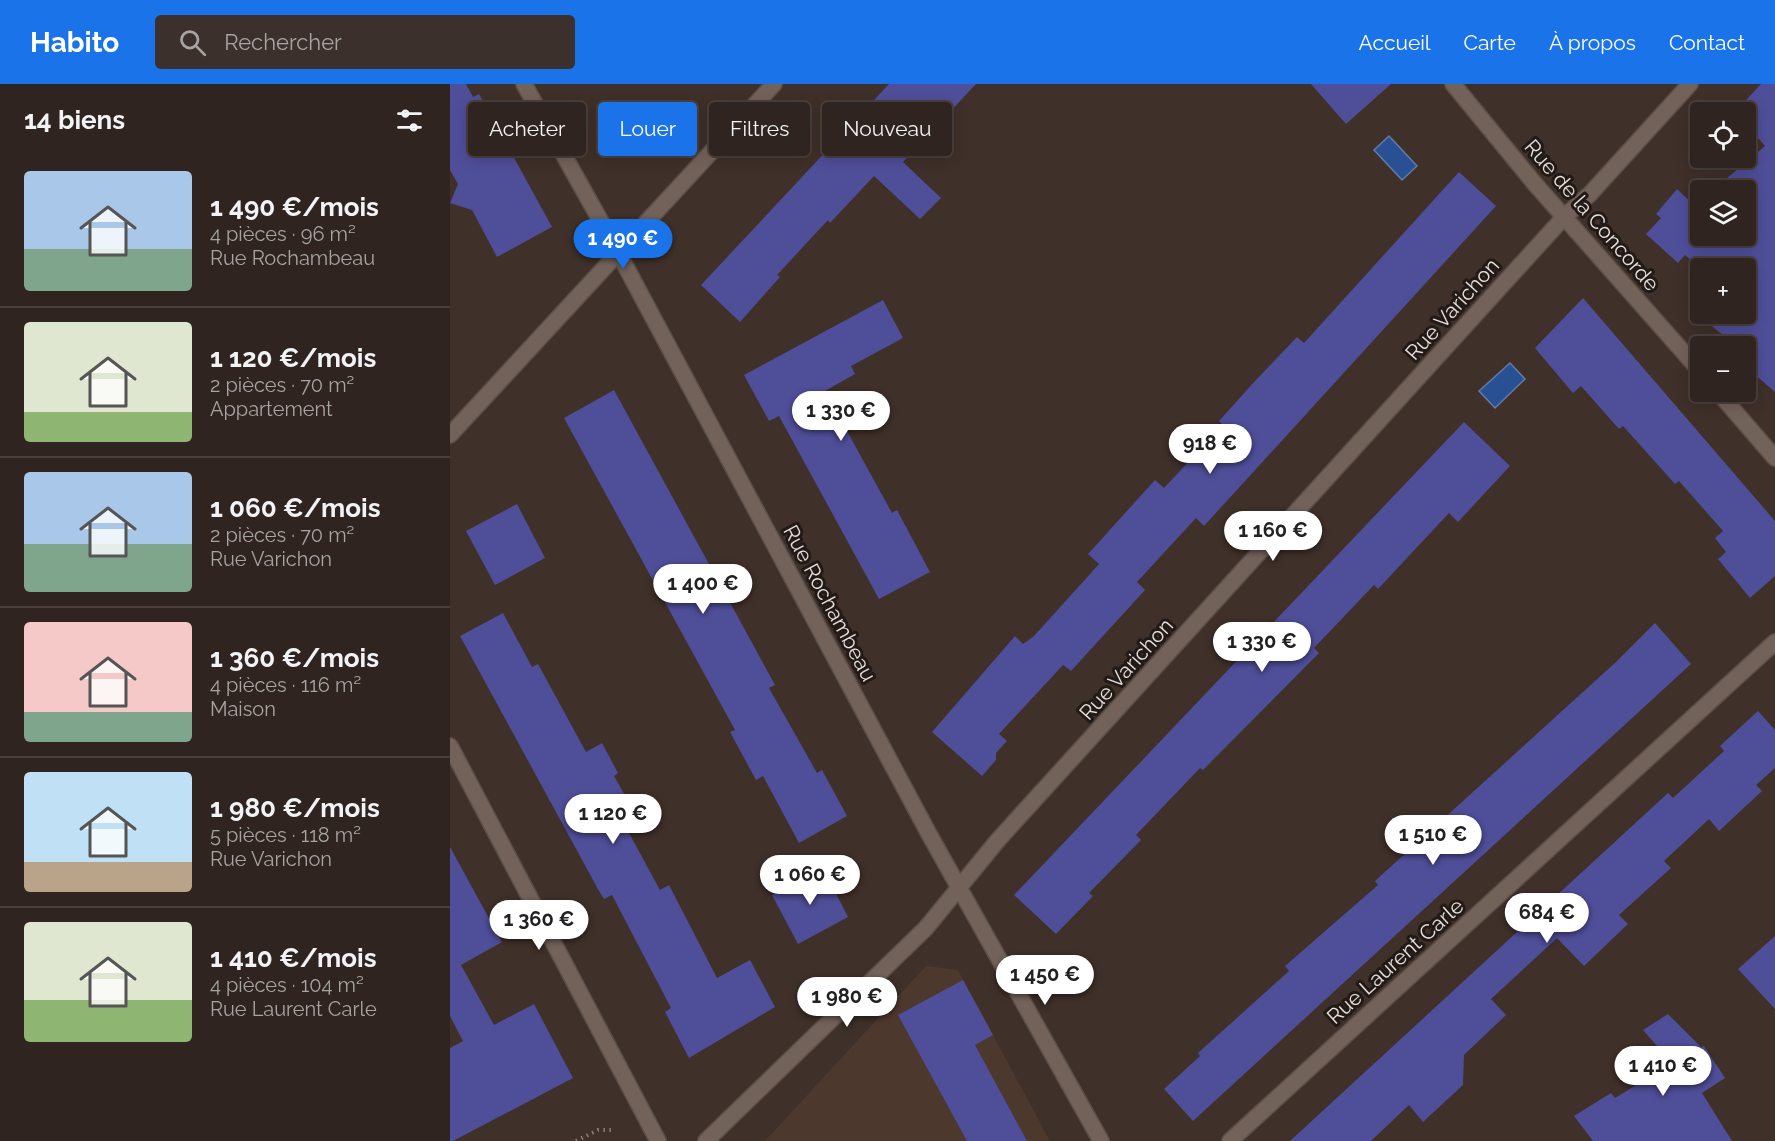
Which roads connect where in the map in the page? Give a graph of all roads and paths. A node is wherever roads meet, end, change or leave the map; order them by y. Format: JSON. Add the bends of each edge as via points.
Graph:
{"nodes":[{"id":1,"x":524,"y":84,"type":"edge"},
{"id":2,"x":774,"y":84,"type":"edge"},
{"id":3,"x":1453,"y":84,"type":"edge"},
{"id":4,"x":1690,"y":84,"type":"edge"},
{"id":5,"x":1565,"y":216,"type":"junction"},
{"id":6,"x":618,"y":252,"type":"junction"},
{"id":7,"x":1690,"y":359,"type":"edge"},
{"id":8,"x":1727,"y":402,"type":"edge"},
{"id":9,"x":450,"y":435,"type":"edge"},
{"id":10,"x":1775,"y":458,"type":"edge"},
{"id":11,"x":1775,"y":642,"type":"edge"},
{"id":12,"x":450,"y":746,"type":"edge"},
{"id":13,"x":959,"y":888,"type":"junction"},
{"id":14,"x":613,"y":1130,"type":"dead end"},
{"id":15,"x":576,"y":1141,"type":"edge"},
{"id":16,"x":658,"y":1141,"type":"edge"},
{"id":17,"x":706,"y":1141,"type":"edge"},
{"id":18,"x":1101,"y":1141,"type":"edge"},
{"id":19,"x":1230,"y":1141,"type":"edge"}],
"edges":[{"from":1,"to":6,"type":"street","name":"Rue Rochambeau"},
{"from":2,"to":6,"type":"street"},
{"from":3,"to":5,"type":"street","name":"Rue de la Concorde"},
{"from":4,"to":5,"type":"street","name":"Rue Varichon","via":[[1590,194]]},
{"from":5,"to":7,"type":"street","name":"Rue de la Concorde"},
{"from":5,"to":13,"type":"street","name":"Rue Varichon","via":[[998,840]]},
{"from":6,"to":9,"type":"street"},
{"from":6,"to":13,"type":"street","name":"Rue Rochambeau"},
{"from":8,"to":10,"type":"street"},
{"from":11,"to":19,"type":"street","name":"Rue Laurent Carle"},
{"from":12,"to":16,"type":"street"},
{"from":13,"to":17,"type":"street","name":"Rue Varichon","via":[[926,928]]},
{"from":13,"to":18,"type":"street","name":"Rue Rochambeau"},
{"from":14,"to":15,"type":"path","via":[[598,1130]]}]}
